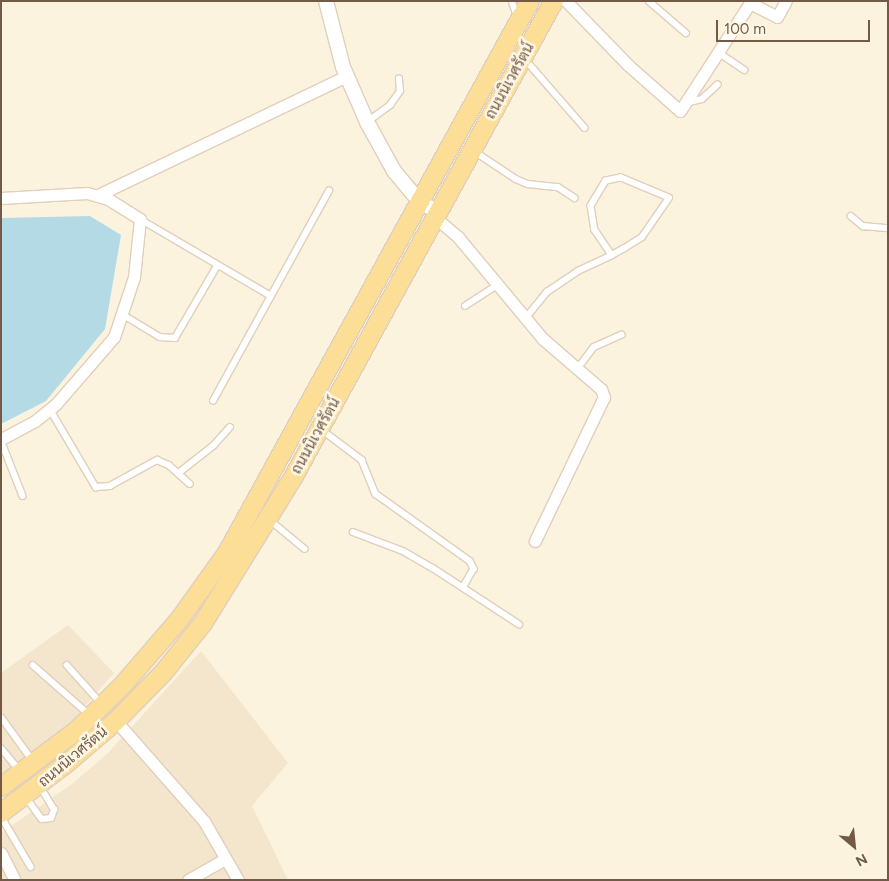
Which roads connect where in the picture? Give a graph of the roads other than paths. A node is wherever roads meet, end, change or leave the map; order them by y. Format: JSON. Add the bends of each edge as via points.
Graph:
{"nodes":[{"id":1,"x":326,"y":1,"type":"edge"},
{"id":2,"x":512,"y":1,"type":"edge"},
{"id":3,"x":530,"y":1,"type":"edge"},
{"id":4,"x":554,"y":1,"type":"edge"},
{"id":5,"x":566,"y":1,"type":"edge"},
{"id":6,"x":649,"y":1,"type":"edge"},
{"id":7,"x":786,"y":1,"type":"edge"},
{"id":8,"x":519,"y":22,"type":"junction"},
{"id":9,"x":686,"y":33,"type":"dead end"},
{"id":10,"x":718,"y":52,"type":"junction"},
{"id":11,"x":523,"y":57,"type":"junction"},
{"id":12,"x":745,"y":70,"type":"dead end"},
{"id":13,"x":346,"y":76,"type":"junction"},
{"id":14,"x":400,"y":79,"type":"dead end"},
{"id":15,"x":717,"y":85,"type":"dead end"},
{"id":16,"x":685,"y":103,"type":"junction"},
{"id":17,"x":367,"y":122,"type":"junction"},
{"id":18,"x":585,"y":128,"type":"dead end"},
{"id":19,"x":472,"y":150,"type":"junction"},
{"id":20,"x":329,"y":191,"type":"dead end"},
{"id":21,"x":98,"y":195,"type":"junction"},
{"id":22,"x":1,"y":198,"type":"edge"},
{"id":23,"x":575,"y":198,"type":"dead end"},
{"id":24,"x":419,"y":204,"type":"junction"},
{"id":25,"x":437,"y":215,"type":"junction"},
{"id":26,"x":851,"y":216,"type":"dead end"},
{"id":27,"x":140,"y":219,"type":"junction"},
{"id":28,"x":888,"y":228,"type":"edge"},
{"id":29,"x":612,"y":255,"type":"junction"},
{"id":30,"x":217,"y":266,"type":"junction"},
{"id":31,"x":497,"y":286,"type":"junction"},
{"id":32,"x":271,"y":296,"type":"junction"},
{"id":33,"x":465,"y":306,"type":"dead end"},
{"id":34,"x":122,"y":314,"type":"junction"},
{"id":35,"x":525,"y":319,"type":"junction"},
{"id":36,"x":621,"y":335,"type":"dead end"},
{"id":37,"x":578,"y":368,"type":"junction"},
{"id":38,"x":213,"y":401,"type":"dead end"},
{"id":39,"x":50,"y":410,"type":"junction"},
{"id":40,"x":230,"y":427,"type":"dead end"},
{"id":41,"x":320,"y":429,"type":"junction"},
{"id":42,"x":1,"y":440,"type":"edge"},
{"id":43,"x":180,"y":472,"type":"junction"},
{"id":44,"x":190,"y":484,"type":"dead end"},
{"id":45,"x":23,"y":496,"type":"dead end"},
{"id":46,"x":268,"y":518,"type":"junction"},
{"id":47,"x":353,"y":532,"type":"dead end"},
{"id":48,"x":535,"y":541,"type":"dead end"},
{"id":49,"x":305,"y":549,"type":"dead end"},
{"id":50,"x":464,"y":586,"type":"junction"},
{"id":51,"x":519,"y":624,"type":"dead end"},
{"id":52,"x":33,"y":665,"type":"dead end"},
{"id":53,"x":67,"y":665,"type":"dead end"},
{"id":54,"x":97,"y":711,"type":"junction"},
{"id":55,"x":2,"y":718,"type":"edge"},
{"id":56,"x":116,"y":721,"type":"junction"},
{"id":57,"x":1,"y":748,"type":"edge"},
{"id":58,"x":28,"y":768,"type":"junction"},
{"id":59,"x":1,"y":787,"type":"edge"},
{"id":60,"x":32,"y":790,"type":"junction"},
{"id":61,"x":1,"y":814,"type":"edge"},
{"id":62,"x":1,"y":853,"type":"edge"},
{"id":63,"x":225,"y":859,"type":"junction"},
{"id":64,"x":31,"y":867,"type":"dead end"},
{"id":65,"x":15,"y":880,"type":"edge"},
{"id":66,"x":188,"y":880,"type":"edge"},
{"id":67,"x":238,"y":880,"type":"edge"}],
"edges":[{"from":1,"to":13,"type":"street"},
{"from":2,"to":8,"type":"lane"},
{"from":3,"to":8,"type":"main road","name":"ถนนนิเวศรัตน์"},
{"from":4,"to":11,"type":"main road","name":"ถนนนิเวศรัตน์"},
{"from":5,"to":16,"type":"street","via":[[676,110]]},
{"from":6,"to":9,"type":"lane"},
{"from":7,"to":10,"type":"street","via":[[777,17],[750,3]]},
{"from":8,"to":24,"type":"main road","name":"ถนนนิเวศรัตน์"},
{"from":10,"to":12,"type":"lane"},
{"from":10,"to":16,"type":"street"},
{"from":11,"to":18,"type":"lane"},
{"from":11,"to":19,"type":"main road","name":"ถนนนิเวศรัตน์"},
{"from":13,"to":17,"type":"street"},
{"from":13,"to":21,"type":"street"},
{"from":14,"to":17,"type":"lane","via":[[400,91]]},
{"from":15,"to":16,"type":"lane","via":[[702,99]]},
{"from":17,"to":24,"type":"street","via":[[394,171]]},
{"from":19,"to":23,"type":"lane","via":[[516,179],[528,184],[558,186]]},
{"from":19,"to":25,"type":"main road","name":"ถนนนิเวศรัตน์"},
{"from":20,"to":32,"type":"lane"},
{"from":21,"to":22,"type":"street","via":[[64,192],[19,199]]},
{"from":21,"to":27,"type":"street"},
{"from":24,"to":25,"type":"street"},
{"from":24,"to":54,"type":"main road","name":"ถนนนิเวศรัตน์","via":[[227,553],[179,620]]},
{"from":25,"to":31,"type":"street"},
{"from":25,"to":41,"type":"main road","name":"ถนนนิเวศรัตน์"},
{"from":26,"to":28,"type":"lane","via":[[863,226]]},
{"from":27,"to":30,"type":"lane"},
{"from":27,"to":34,"type":"street","via":[[134,277]]},
{"from":29,"to":29,"type":"lane","via":[[642,238],[669,198],[621,178],[606,181],[591,206],[595,230]]},
{"from":29,"to":35,"type":"lane","via":[[578,271],[547,292]]},
{"from":30,"to":32,"type":"lane"},
{"from":30,"to":34,"type":"lane","via":[[175,338],[160,337]]},
{"from":31,"to":33,"type":"lane"},
{"from":31,"to":35,"type":"street"},
{"from":32,"to":38,"type":"lane"},
{"from":34,"to":39,"type":"street","via":[[107,348]]},
{"from":35,"to":37,"type":"street"},
{"from":36,"to":37,"type":"lane","via":[[594,347]]},
{"from":37,"to":48,"type":"street","via":[[601,389],[604,397]]},
{"from":39,"to":42,"type":"street"},
{"from":39,"to":43,"type":"lane","via":[[96,487],[110,486],[156,460]]},
{"from":40,"to":43,"type":"lane","via":[[213,446]]},
{"from":41,"to":46,"type":"main road","name":"ถนนนิเวศรัตน์"},
{"from":41,"to":50,"type":"lane","via":[[362,460],[376,494],[470,561],[474,569]]},
{"from":42,"to":45,"type":"lane"},
{"from":43,"to":44,"type":"lane"},
{"from":46,"to":49,"type":"lane"},
{"from":46,"to":56,"type":"main road","name":"ถนนนิเวศรัตน์","via":[[226,590],[191,639]]},
{"from":47,"to":50,"type":"lane","via":[[403,551]]},
{"from":50,"to":51,"type":"lane"},
{"from":52,"to":54,"type":"lane"},
{"from":53,"to":54,"type":"lane"},
{"from":54,"to":58,"type":"main road","name":"ถนนนิเวศรัตน์"},
{"from":55,"to":58,"type":"lane"},
{"from":56,"to":60,"type":"main road","name":"ถนนนิเวศรัตน์"},
{"from":56,"to":63,"type":"street","via":[[204,822]]},
{"from":57,"to":58,"type":"lane"},
{"from":58,"to":59,"type":"main road","name":"ถนนนิเวศรัตน์"},
{"from":60,"to":60,"type":"lane","via":[[54,810],[51,818],[42,819]]},
{"from":60,"to":61,"type":"main road","name":"ถนนนิเวศรัตน์"},
{"from":61,"to":64,"type":"lane"},
{"from":62,"to":65,"type":"street"},
{"from":63,"to":66,"type":"street"},
{"from":63,"to":67,"type":"street"}]}
